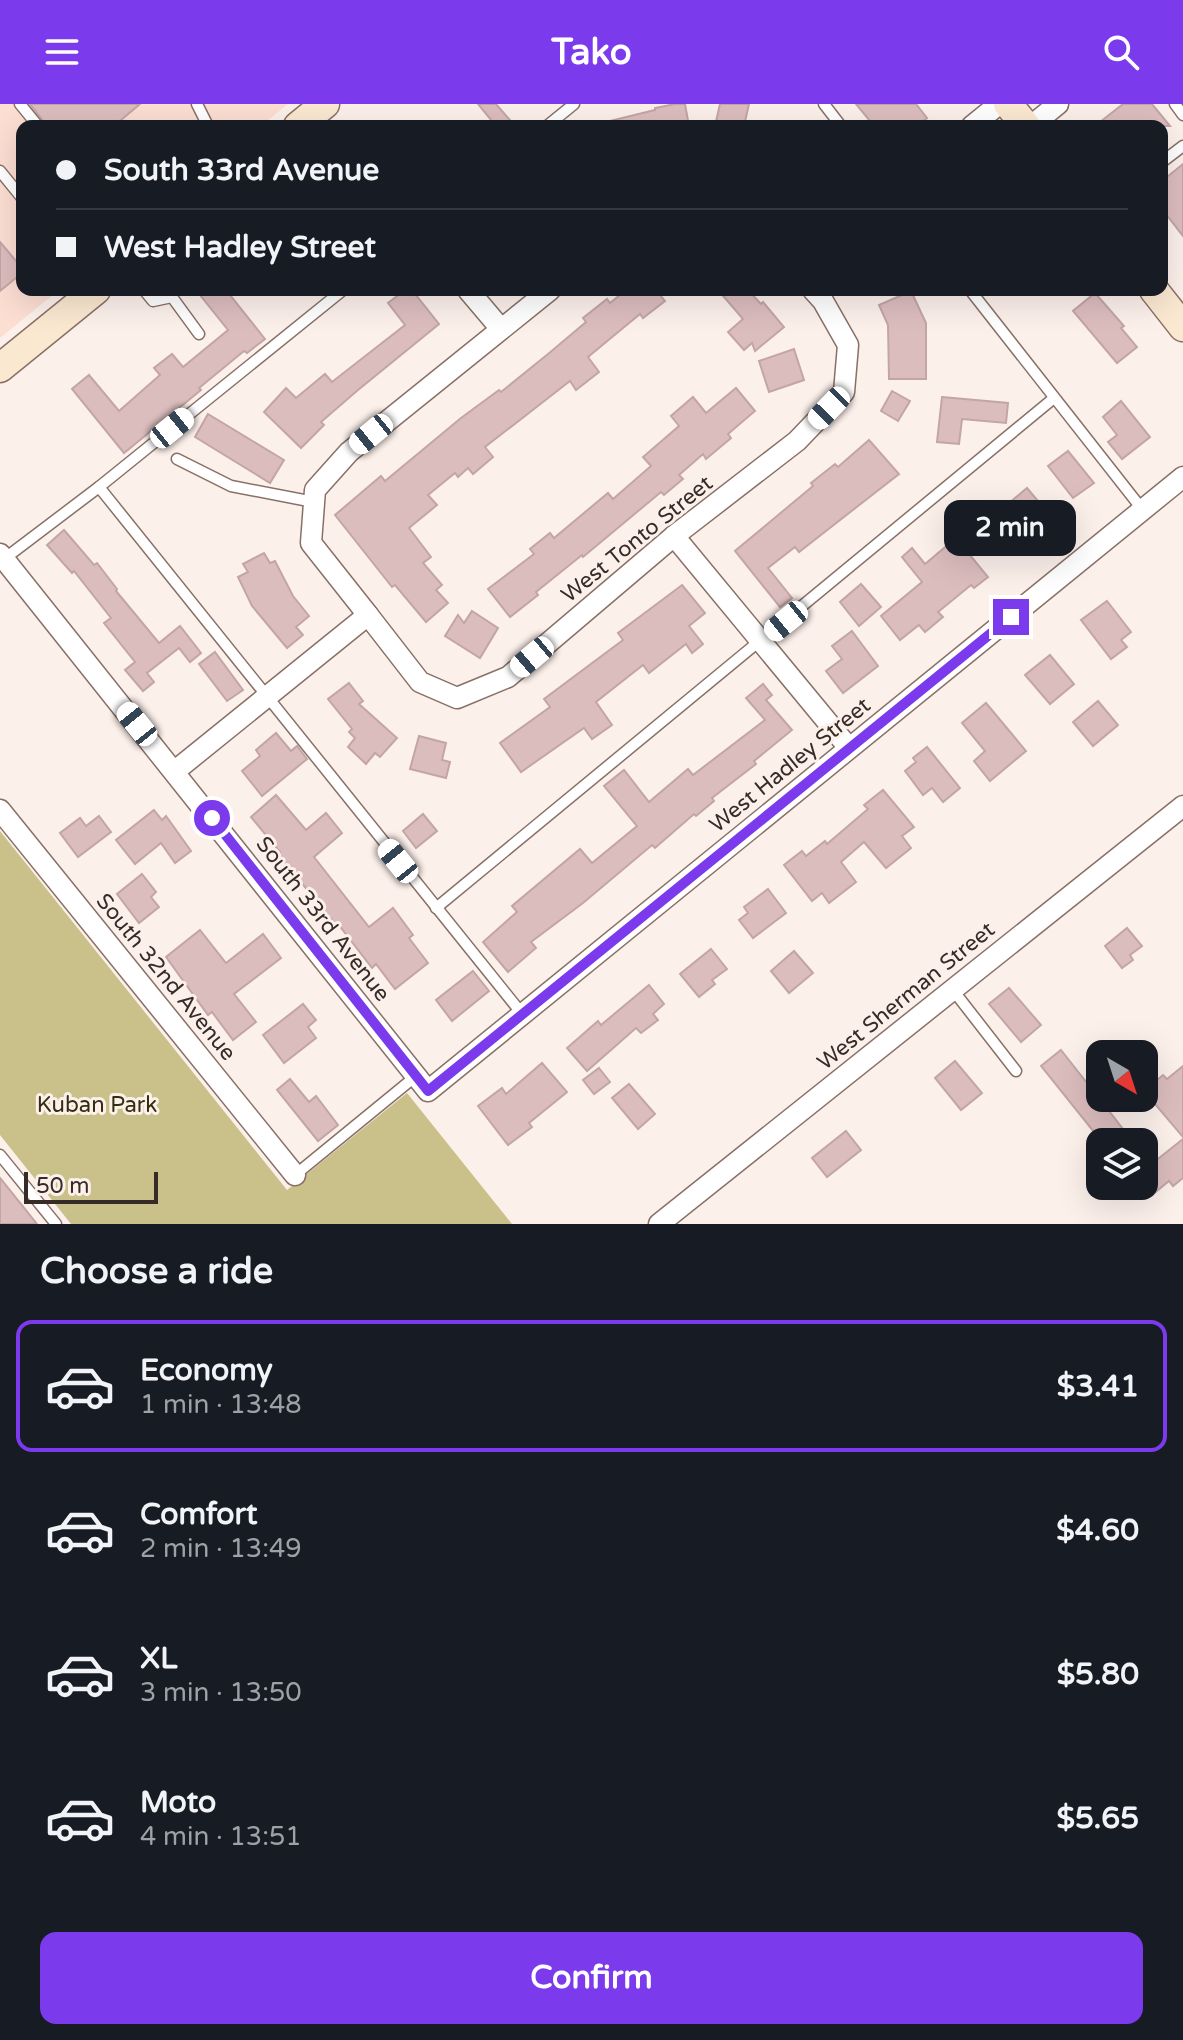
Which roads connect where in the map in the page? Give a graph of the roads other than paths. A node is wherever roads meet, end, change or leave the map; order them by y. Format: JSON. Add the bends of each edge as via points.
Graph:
{"nodes":[{"id":1,"x":20,"y":104,"type":"edge"},
{"id":2,"x":574,"y":104,"type":"edge"},
{"id":3,"x":824,"y":104,"type":"edge"},
{"id":4,"x":999,"y":104,"type":"edge"},
{"id":5,"x":1008,"y":104,"type":"edge"},
{"id":6,"x":1058,"y":104,"type":"edge"},
{"id":7,"x":1175,"y":104,"type":"edge"},
{"id":8,"x":1183,"y":115,"type":"edge"},
{"id":9,"x":33,"y":120,"type":"edge"},
{"id":10,"x":554,"y":120,"type":"edge"},
{"id":11,"x":836,"y":120,"type":"edge"},
{"id":12,"x":979,"y":120,"type":"edge"},
{"id":13,"x":1023,"y":120,"type":"edge"},
{"id":14,"x":1036,"y":120,"type":"edge"},
{"id":15,"x":0,"y":171,"type":"edge"},
{"id":16,"x":16,"y":191,"type":"edge"},
{"id":17,"x":89,"y":296,"type":"edge"},
{"id":18,"x":149,"y":296,"type":"edge"},
{"id":19,"x":167,"y":296,"type":"edge"},
{"id":20,"x":174,"y":296,"type":"edge"},
{"id":21,"x":336,"y":296,"type":"edge"},
{"id":22,"x":473,"y":296,"type":"edge"},
{"id":23,"x":542,"y":296,"type":"edge"},
{"id":24,"x":818,"y":296,"type":"edge"},
{"id":25,"x":975,"y":296,"type":"edge"},
{"id":26,"x":1159,"y":296,"type":"edge"},
{"id":27,"x":1183,"y":327,"type":"edge"},
{"id":28,"x":501,"y":329,"type":"junction"},
{"id":29,"x":199,"y":334,"type":"dead end"},
{"id":30,"x":0,"y":368,"type":"edge"},
{"id":31,"x":1054,"y":398,"type":"junction"},
{"id":32,"x":177,"y":459,"type":"dead end"},
{"id":33,"x":1183,"y":477,"type":"edge"},
{"id":34,"x":99,"y":487,"type":"junction"},
{"id":35,"x":314,"y":502,"type":"junction"},
{"id":36,"x":1142,"y":509,"type":"junction"},
{"id":37,"x":674,"y":536,"type":"junction"},
{"id":38,"x":2,"y":556,"type":"edge"},
{"id":39,"x":368,"y":615,"type":"junction"},
{"id":40,"x":761,"y":641,"type":"junction"},
{"id":41,"x":266,"y":696,"type":"junction"},
{"id":42,"x":849,"y":748,"type":"junction"},
{"id":43,"x":175,"y":771,"type":"junction"},
{"id":44,"x":1183,"y":806,"type":"edge"},
{"id":45,"x":0,"y":810,"type":"edge"},
{"id":46,"x":436,"y":908,"type":"junction"},
{"id":47,"x":953,"y":990,"type":"junction"},
{"id":48,"x":523,"y":1015,"type":"junction"},
{"id":49,"x":1016,"y":1071,"type":"dead end"},
{"id":50,"x":422,"y":1083,"type":"junction"},
{"id":51,"x":0,"y":1155,"type":"edge"},
{"id":52,"x":295,"y":1175,"type":"joint"},
{"id":53,"x":56,"y":1224,"type":"edge"},
{"id":54,"x":659,"y":1224,"type":"edge"}],
"edges":[{"from":1,"to":9,"type":"lane"},
{"from":2,"to":10,"type":"lane"},
{"from":3,"to":11,"type":"lane"},
{"from":4,"to":12,"type":"street"},
{"from":5,"to":13,"type":"main road"},
{"from":6,"to":14,"type":"street"},
{"from":7,"to":8,"type":"lane"},
{"from":15,"to":16,"type":"lane"},
{"from":17,"to":30,"type":"main road"},
{"from":18,"to":19,"type":"lane","via":[[153,301]]},
{"from":20,"to":29,"type":"lane"},
{"from":21,"to":34,"type":"lane"},
{"from":22,"to":28,"type":"street"},
{"from":23,"to":28,"type":"street"},
{"from":24,"to":37,"type":"street","name":"West Tonto Street","via":[[848,345],[844,392],[797,441]]},
{"from":25,"to":31,"type":"lane"},
{"from":26,"to":27,"type":"main road"},
{"from":28,"to":35,"type":"street","via":[[349,452],[315,490]]},
{"from":31,"to":36,"type":"lane"},
{"from":31,"to":40,"type":"lane"},
{"from":32,"to":35,"type":"lane","via":[[231,486]]},
{"from":33,"to":36,"type":"street","name":"West Hadley Street"},
{"from":34,"to":38,"type":"lane"},
{"from":34,"to":41,"type":"lane"},
{"from":35,"to":39,"type":"street","name":"West Tonto Street","via":[[311,543]]},
{"from":36,"to":42,"type":"street","name":"West Hadley Street"},
{"from":37,"to":39,"type":"street","name":"West Tonto Street","via":[[508,677],[457,698],[420,682]]},
{"from":37,"to":40,"type":"street"},
{"from":38,"to":43,"type":"street","name":"South 33rd Avenue"},
{"from":39,"to":41,"type":"street"},
{"from":40,"to":42,"type":"street"},
{"from":40,"to":46,"type":"lane"},
{"from":41,"to":43,"type":"street"},
{"from":41,"to":46,"type":"lane"},
{"from":42,"to":48,"type":"street","name":"West Hadley Street"},
{"from":43,"to":50,"type":"street","name":"South 33rd Avenue"},
{"from":44,"to":47,"type":"street","name":"West Sherman Street"},
{"from":45,"to":52,"type":"street","name":"South 32nd Avenue"},
{"from":46,"to":48,"type":"lane"},
{"from":47,"to":49,"type":"lane"},
{"from":47,"to":54,"type":"street","name":"West Sherman Street"},
{"from":48,"to":50,"type":"street","name":"West Hadley Street"},
{"from":50,"to":52,"type":"lane"},
{"from":51,"to":53,"type":"lane"}]}
